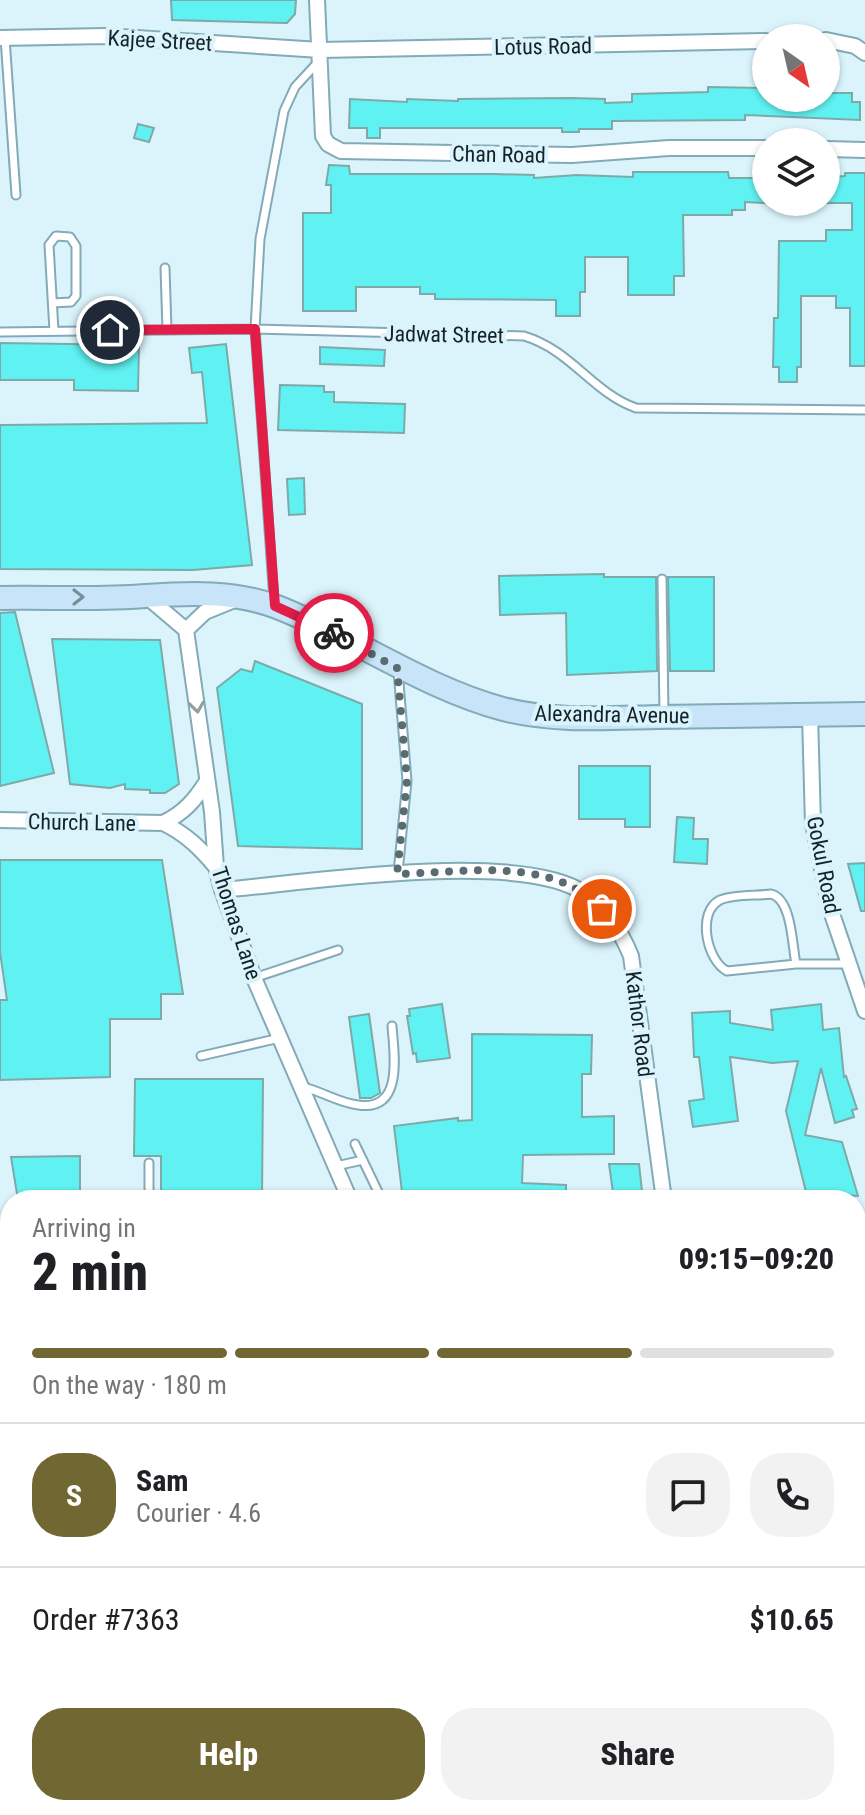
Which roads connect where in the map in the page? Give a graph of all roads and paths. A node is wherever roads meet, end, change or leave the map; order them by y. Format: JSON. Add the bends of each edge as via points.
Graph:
{"nodes":[{"id":1,"x":317,"y":0,"type":"edge"},
{"id":2,"x":3,"y":38,"type":"edge"},
{"id":3,"x":752,"y":41,"type":"edge"},
{"id":4,"x":840,"y":43,"type":"edge"},
{"id":5,"x":865,"y":53,"type":"edge"},
{"id":6,"x":320,"y":55,"type":"junction"},
{"id":7,"x":752,"y":148,"type":"edge"},
{"id":8,"x":840,"y":149,"type":"edge"},
{"id":9,"x":865,"y":150,"type":"edge"},
{"id":10,"x":16,"y":195,"type":"dead end"},
{"id":11,"x":165,"y":268,"type":"dead end"},
{"id":12,"x":53,"y":303,"type":"junction"},
{"id":13,"x":255,"y":329,"type":"junction"},
{"id":14,"x":167,"y":330,"type":"junction"},
{"id":15,"x":54,"y":331,"type":"junction"},
{"id":16,"x":0,"y":332,"type":"edge"},
{"id":17,"x":865,"y":410,"type":"edge"},
{"id":18,"x":662,"y":579,"type":"dead end"},
{"id":19,"x":146,"y":596,"type":"junction"},
{"id":20,"x":0,"y":598,"type":"edge"},
{"id":21,"x":239,"y":598,"type":"junction"},
{"id":22,"x":275,"y":606,"type":"junction"},
{"id":23,"x":186,"y":630,"type":"junction"},
{"id":24,"x":397,"y":668,"type":"junction"},
{"id":25,"x":865,"y":714,"type":"edge"},
{"id":26,"x":810,"y":715,"type":"junction"},
{"id":27,"x":664,"y":717,"type":"junction"},
{"id":28,"x":207,"y":781,"type":"junction"},
{"id":29,"x":0,"y":820,"type":"edge"},
{"id":30,"x":163,"y":823,"type":"junction"},
{"id":31,"x":216,"y":867,"type":"junction"},
{"id":32,"x":397,"y":874,"type":"junction"},
{"id":33,"x":222,"y":890,"type":"junction"},
{"id":34,"x":338,"y":950,"type":"dead end"},
{"id":35,"x":796,"y":964,"type":"junction"},
{"id":36,"x":848,"y":964,"type":"junction"},
{"id":37,"x":254,"y":978,"type":"junction"},
{"id":38,"x":865,"y":1011,"type":"edge"},
{"id":39,"x":392,"y":1026,"type":"dead end"},
{"id":40,"x":280,"y":1038,"type":"junction"},
{"id":41,"x":201,"y":1056,"type":"dead end"},
{"id":42,"x":301,"y":1086,"type":"junction"},
{"id":43,"x":355,"y":1144,"type":"dead end"},
{"id":44,"x":363,"y":1160,"type":"junction"},
{"id":45,"x":149,"y":1163,"type":"dead end"},
{"id":46,"x":336,"y":1166,"type":"junction"},
{"id":47,"x":149,"y":1190,"type":"edge"},
{"id":48,"x":346,"y":1190,"type":"edge"},
{"id":49,"x":377,"y":1190,"type":"edge"},
{"id":50,"x":663,"y":1190,"type":"edge"}],
"edges":[{"from":1,"to":6,"type":"street","name":"Chan Road"},
{"from":2,"to":6,"type":"street","name":"Kajee Street","via":[[105,36]]},
{"from":2,"to":10,"type":"lane"},
{"from":3,"to":6,"type":"street","name":"Lotus Road"},
{"from":4,"to":5,"type":"street"},
{"from":6,"to":7,"type":"street","name":"Chan Road","via":[[323,136],[341,151],[572,155]]},
{"from":6,"to":13,"type":"lane","via":[[284,111],[260,239]]},
{"from":8,"to":9,"type":"street"},
{"from":11,"to":14,"type":"lane"},
{"from":12,"to":12,"type":"lane","via":[[49,245],[56,236],[70,237],[76,246],[76,296],[71,302]]},
{"from":12,"to":15,"type":"lane"},
{"from":13,"to":14,"type":"lane","name":"Jadwat Street"},
{"from":13,"to":17,"type":"lane","name":"Jadwat Street","via":[[524,336],[556,349],[621,403],[636,408]]},
{"from":13,"to":22,"type":"lane"},
{"from":14,"to":15,"type":"lane","name":"Jadwat Street"},
{"from":15,"to":16,"type":"lane","name":"Jadwat Street"},
{"from":18,"to":27,"type":"lane"},
{"from":20,"to":19,"type":"street","name":"Alexandra Avenue","one_way":true},
{"from":19,"to":21,"type":"street","name":"Alexandra Avenue"},
{"from":19,"to":23,"type":"street"},
{"from":21,"to":22,"type":"street","name":"Alexandra Avenue"},
{"from":21,"to":23,"type":"street","via":[[205,612]]},
{"from":22,"to":24,"type":"street","name":"Alexandra Avenue"},
{"from":23,"to":28,"type":"street","name":"Thomas Lane","one_way":true},
{"from":24,"to":27,"type":"street","name":"Alexandra Avenue","via":[[502,708],[590,718]]},
{"from":24,"to":32,"type":"lane","via":[[407,781]]},
{"from":25,"to":26,"type":"street","name":"Alexandra Avenue"},
{"from":26,"to":27,"type":"street","name":"Alexandra Avenue"},
{"from":26,"to":36,"type":"street","name":"Gokul Road","via":[[813,824]]},
{"from":28,"to":30,"type":"street","name":"Church Lane","via":[[186,810]]},
{"from":28,"to":31,"type":"street","name":"Thomas Lane"},
{"from":29,"to":30,"type":"street","name":"Church Lane"},
{"from":30,"to":31,"type":"street","name":"Church Lane","via":[[196,843]]},
{"from":31,"to":33,"type":"street","name":"Thomas Lane"},
{"from":32,"to":33,"type":"street","name":"Kathor Road"},
{"from":32,"to":50,"type":"street","name":"Kathor Road","via":[[498,872],[544,877],[583,893],[614,924],[631,956],[637,985]]},
{"from":33,"to":37,"type":"street","name":"Thomas Lane"},
{"from":34,"to":37,"type":"lane"},
{"from":35,"to":35,"type":"lane","via":[[721,968],[712,955],[709,912],[722,899],[778,896],[786,904]]},
{"from":35,"to":36,"type":"lane"},
{"from":36,"to":38,"type":"street","name":"Gokul Road"},
{"from":37,"to":40,"type":"street","name":"Thomas Lane"},
{"from":39,"to":42,"type":"lane","via":[[393,1082],[378,1102],[357,1105]]},
{"from":40,"to":41,"type":"lane"},
{"from":40,"to":42,"type":"street","name":"Thomas Lane"},
{"from":42,"to":46,"type":"street","name":"Thomas Lane"},
{"from":43,"to":44,"type":"lane"},
{"from":44,"to":46,"type":"lane"},
{"from":44,"to":49,"type":"lane"},
{"from":45,"to":47,"type":"lane"},
{"from":46,"to":48,"type":"street","name":"Thomas Lane"}]}
